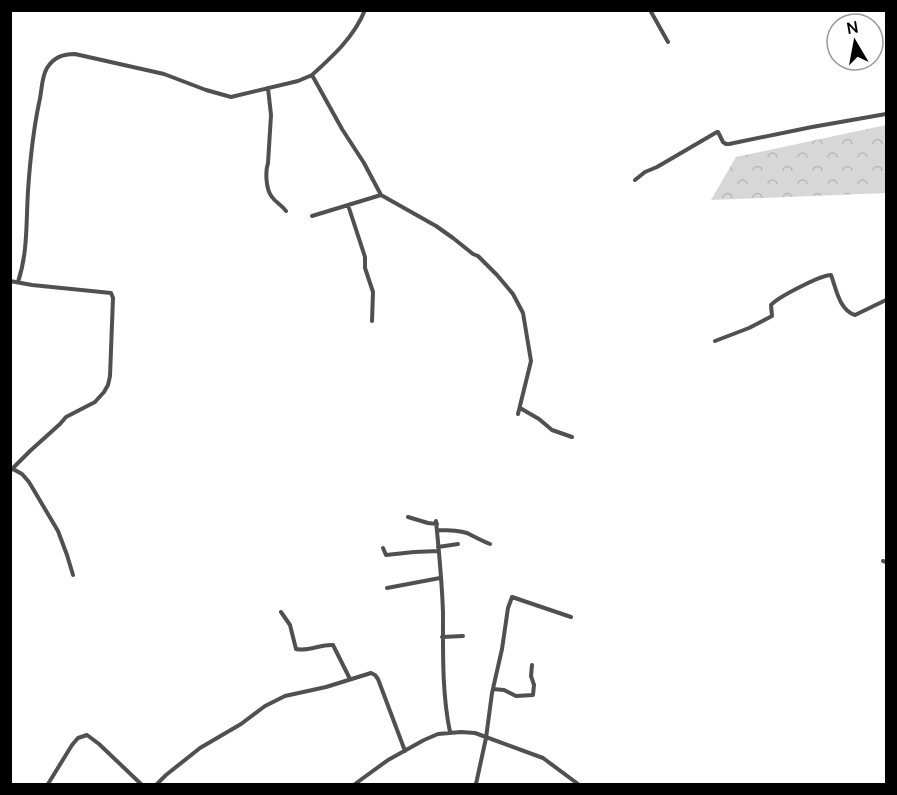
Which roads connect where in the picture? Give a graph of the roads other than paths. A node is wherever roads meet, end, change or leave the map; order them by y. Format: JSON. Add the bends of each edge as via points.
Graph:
{"nodes":[{"id":1,"x":365,"y":10,"type":"edge"},
{"id":2,"x":651,"y":10,"type":"edge"},
{"id":3,"x":668,"y":42,"type":"dead end"},
{"id":4,"x":312,"y":75,"type":"junction"},
{"id":5,"x":268,"y":88,"type":"junction"},
{"id":6,"x":886,"y":114,"type":"edge"},
{"id":7,"x":635,"y":180,"type":"dead end"},
{"id":8,"x":381,"y":195,"type":"junction"},
{"id":9,"x":348,"y":205,"type":"junction"},
{"id":10,"x":286,"y":211,"type":"dead end"},
{"id":11,"x":312,"y":216,"type":"dead end"},
{"id":12,"x":10,"y":280,"type":"edge"},
{"id":13,"x":18,"y":282,"type":"junction"},
{"id":14,"x":886,"y":300,"type":"edge"},
{"id":15,"x":372,"y":321,"type":"dead end"},
{"id":16,"x":715,"y":340,"type":"dead end"},
{"id":17,"x":520,"y":408,"type":"junction"},
{"id":18,"x":518,"y":414,"type":"dead end"},
{"id":19,"x":572,"y":437,"type":"dead end"},
{"id":20,"x":12,"y":470,"type":"edge"},
{"id":21,"x":408,"y":517,"type":"dead end"},
{"id":22,"x":437,"y":530,"type":"junction"},
{"id":23,"x":458,"y":544,"type":"dead end"},
{"id":24,"x":490,"y":544,"type":"dead end"},
{"id":25,"x":382,"y":548,"type":"dead end"},
{"id":26,"x":439,"y":549,"type":"junction"},
{"id":27,"x":73,"y":575,"type":"dead end"},
{"id":28,"x":440,"y":578,"type":"junction"},
{"id":29,"x":387,"y":588,"type":"dead end"},
{"id":30,"x":281,"y":612,"type":"dead end"},
{"id":31,"x":571,"y":617,"type":"dead end"},
{"id":32,"x":463,"y":636,"type":"dead end"},
{"id":33,"x":442,"y":637,"type":"junction"},
{"id":34,"x":532,"y":665,"type":"dead end"},
{"id":35,"x":350,"y":679,"type":"junction"},
{"id":36,"x":494,"y":689,"type":"junction"},
{"id":37,"x":450,"y":732,"type":"junction"},
{"id":38,"x":486,"y":738,"type":"junction"},
{"id":39,"x":405,"y":751,"type":"junction"},
{"id":40,"x":48,"y":784,"type":"edge"},
{"id":41,"x":141,"y":784,"type":"edge"},
{"id":42,"x":157,"y":784,"type":"edge"},
{"id":43,"x":355,"y":784,"type":"edge"},
{"id":44,"x":476,"y":784,"type":"edge"},
{"id":45,"x":578,"y":784,"type":"edge"}],
"edges":[{"from":1,"to":4,"type":"street","via":[[347,41]]},
{"from":2,"to":3,"type":"street"},
{"from":4,"to":5,"type":"street"},
{"from":4,"to":8,"type":"street"},
{"from":5,"to":10,"type":"street","via":[[271,115],[266,170],[272,197]]},
{"from":5,"to":13,"type":"street","via":[[231,97],[141,68],[75,54],[58,57],[44,75],[35,118],[25,255]]},
{"from":6,"to":7,"type":"street","via":[[729,144],[717,132]]},
{"from":8,"to":9,"type":"street"},
{"from":8,"to":17,"type":"street","via":[[478,256],[513,294],[523,313],[531,361]]},
{"from":9,"to":11,"type":"street"},
{"from":9,"to":15,"type":"street","via":[[373,292]]},
{"from":12,"to":13,"type":"street"},
{"from":13,"to":20,"type":"street","via":[[111,293],[113,298],[110,376],[104,392],[95,402],[66,417]]},
{"from":14,"to":16,"type":"street","via":[[855,315],[849,313],[831,275],[827,275],[776,299],[771,304],[772,316]]},
{"from":17,"to":18,"type":"street"},
{"from":17,"to":19,"type":"street","via":[[552,430]]},
{"from":20,"to":27,"type":"street","via":[[22,474],[58,531]]},
{"from":21,"to":22,"type":"street","via":[[436,522]]},
{"from":22,"to":24,"type":"street","via":[[468,533]]},
{"from":22,"to":26,"type":"street"},
{"from":23,"to":26,"type":"street"},
{"from":25,"to":26,"type":"street","via":[[386,555]]},
{"from":26,"to":28,"type":"street"},
{"from":28,"to":29,"type":"street"},
{"from":28,"to":33,"type":"street"},
{"from":30,"to":35,"type":"street","via":[[290,625],[296,649],[333,645]]},
{"from":31,"to":36,"type":"street","via":[[512,597]]},
{"from":32,"to":33,"type":"street"},
{"from":33,"to":37,"type":"street"},
{"from":34,"to":36,"type":"street","via":[[532,695],[516,696]]},
{"from":35,"to":39,"type":"street","via":[[375,675]]},
{"from":35,"to":42,"type":"street","via":[[285,696],[265,706],[200,748]]},
{"from":36,"to":38,"type":"street"},
{"from":37,"to":38,"type":"street","via":[[475,733]]},
{"from":37,"to":39,"type":"street"},
{"from":38,"to":44,"type":"street"},
{"from":38,"to":45,"type":"street","via":[[543,758]]},
{"from":39,"to":43,"type":"street"},
{"from":40,"to":41,"type":"street","via":[[72,745],[87,735]]}]}
